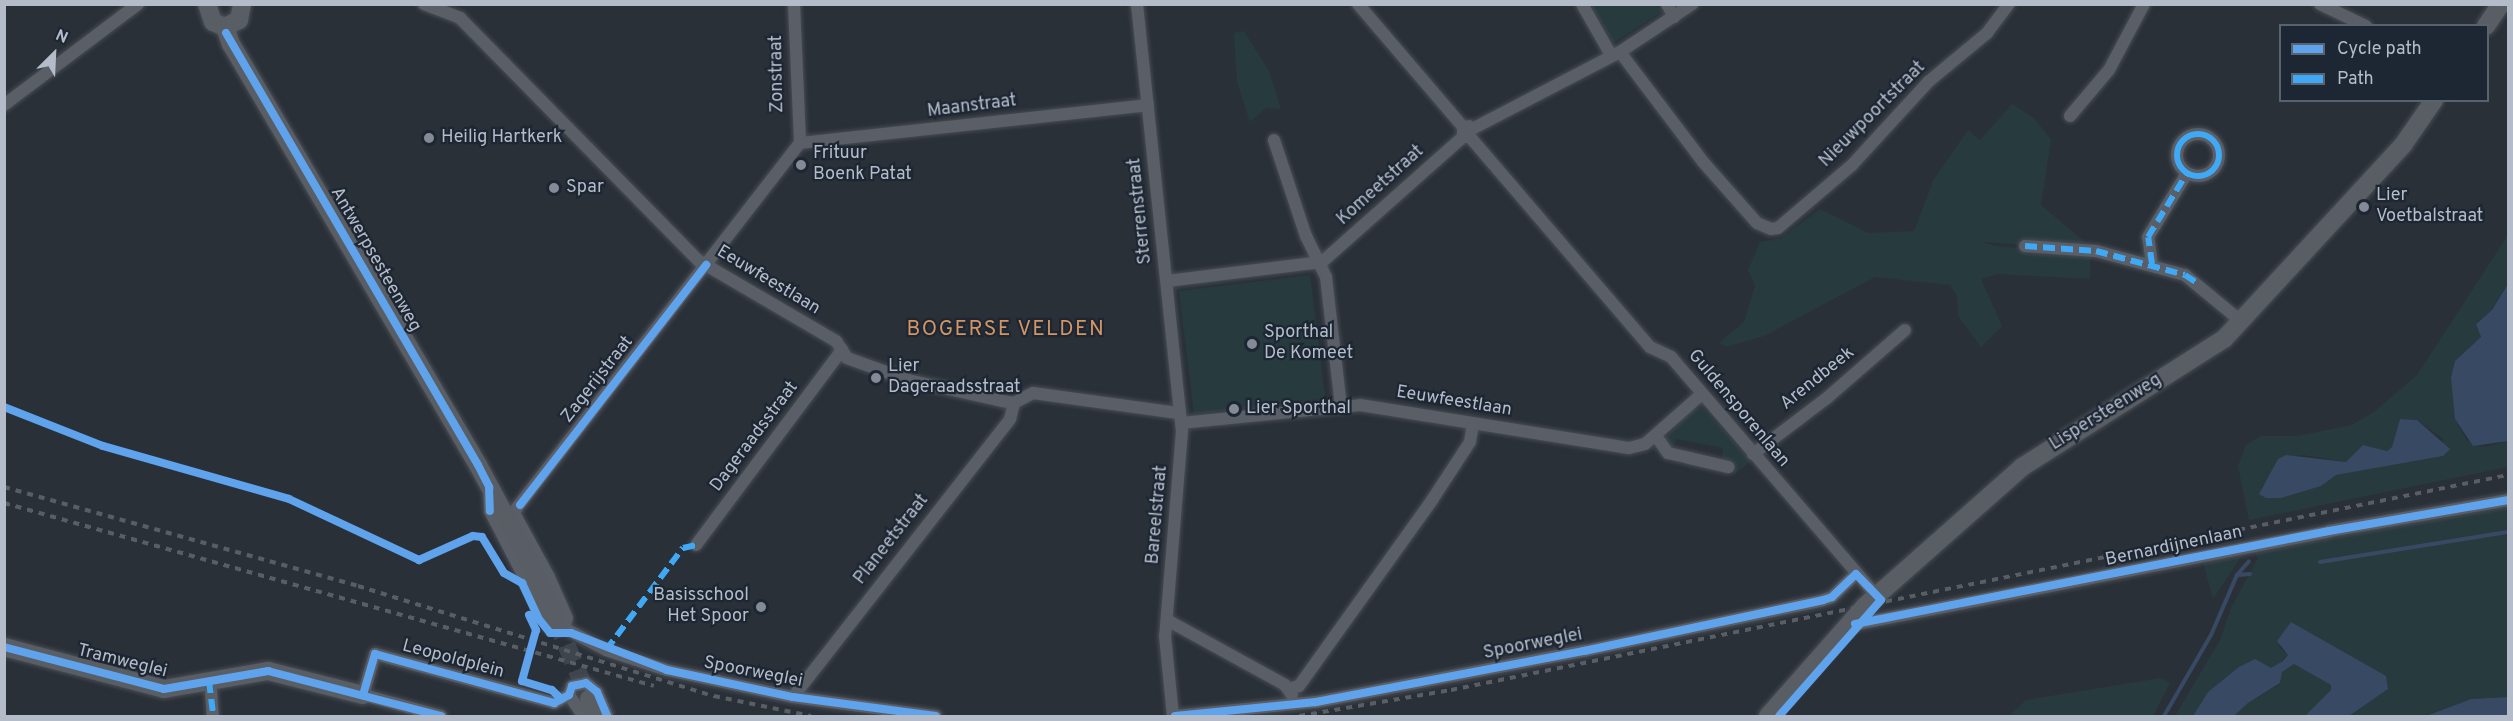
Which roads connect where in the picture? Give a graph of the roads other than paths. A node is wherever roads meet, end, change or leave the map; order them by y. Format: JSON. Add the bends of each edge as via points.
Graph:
{"nodes":[{"id":1,"x":138,"y":4,"type":"edge"},
{"id":2,"x":207,"y":4,"type":"edge"},
{"id":3,"x":424,"y":4,"type":"edge"},
{"id":4,"x":794,"y":4,"type":"edge"},
{"id":5,"x":1137,"y":4,"type":"edge"},
{"id":6,"x":1358,"y":4,"type":"edge"},
{"id":7,"x":1582,"y":4,"type":"edge"},
{"id":8,"x":1666,"y":4,"type":"edge"},
{"id":9,"x":1692,"y":4,"type":"edge"},
{"id":10,"x":2009,"y":4,"type":"edge"},
{"id":11,"x":2144,"y":4,"type":"edge"},
{"id":12,"x":2320,"y":4,"type":"edge"},
{"id":13,"x":2500,"y":4,"type":"edge"},
{"id":14,"x":242,"y":5,"type":"edge"},
{"id":15,"x":1674,"y":17,"type":"junction"},
{"id":16,"x":2362,"y":24,"type":"edge"},
{"id":17,"x":2487,"y":24,"type":"edge"},
{"id":18,"x":225,"y":27,"type":"junction"},
{"id":19,"x":1616,"y":53,"type":"junction"},
{"id":20,"x":2433,"y":102,"type":"edge"},
{"id":21,"x":4,"y":105,"type":"edge"},
{"id":22,"x":1148,"y":105,"type":"junction"},
{"id":23,"x":2070,"y":116,"type":"dead end"},
{"id":24,"x":1467,"y":133,"type":"junction"},
{"id":25,"x":1274,"y":140,"type":"dead end"},
{"id":26,"x":800,"y":144,"type":"junction"},
{"id":27,"x":2187,"y":173,"type":"dead end"},
{"id":28,"x":2025,"y":246,"type":"dead end"},
{"id":29,"x":1322,"y":262,"type":"junction"},
{"id":30,"x":2152,"y":264,"type":"junction"},
{"id":31,"x":706,"y":265,"type":"junction"},
{"id":32,"x":1167,"y":281,"type":"junction"},
{"id":33,"x":2242,"y":322,"type":"junction"},
{"id":34,"x":1905,"y":330,"type":"dead end"},
{"id":35,"x":842,"y":350,"type":"junction"},
{"id":36,"x":1702,"y":394,"type":"junction"},
{"id":37,"x":1014,"y":403,"type":"junction"},
{"id":38,"x":1341,"y":406,"type":"junction"},
{"id":39,"x":1180,"y":418,"type":"junction"},
{"id":40,"x":1473,"y":423,"type":"junction"},
{"id":41,"x":1656,"y":435,"type":"junction"},
{"id":42,"x":1753,"y":454,"type":"junction"},
{"id":43,"x":1728,"y":467,"type":"dead end"},
{"id":44,"x":2508,"y":500,"type":"edge"},
{"id":45,"x":696,"y":545,"type":"dead end"},
{"id":46,"x":1856,"y":574,"type":"junction"},
{"id":47,"x":1876,"y":595,"type":"junction"},
{"id":48,"x":1167,"y":620,"type":"junction"},
{"id":49,"x":1846,"y":626,"type":"junction"},
{"id":50,"x":564,"y":627,"type":"junction"},
{"id":51,"x":4,"y":647,"type":"edge"},
{"id":52,"x":1289,"y":689,"type":"junction"},
{"id":53,"x":211,"y":690,"type":"dead end"},
{"id":54,"x":363,"y":695,"type":"junction"},
{"id":55,"x":569,"y":695,"type":"junction"},
{"id":56,"x":793,"y":697,"type":"junction"},
{"id":57,"x":589,"y":699,"type":"tunnel mouth"},
{"id":58,"x":1294,"y":705,"type":"junction"},
{"id":59,"x":213,"y":717,"type":"edge"},
{"id":60,"x":441,"y":717,"type":"edge"},
{"id":61,"x":583,"y":717,"type":"edge"},
{"id":62,"x":597,"y":717,"type":"edge"},
{"id":63,"x":607,"y":717,"type":"edge"},
{"id":64,"x":936,"y":717,"type":"edge"},
{"id":65,"x":1174,"y":717,"type":"edge"},
{"id":66,"x":1768,"y":717,"type":"edge"}],
"edges":[{"from":1,"to":21,"type":"street"},
{"from":2,"to":18,"type":"street","name":"Antwerpsesteenweg","via":[[213,22]]},
{"from":3,"to":31,"type":"street","name":"Eeuwfeestlaan","via":[[460,18]]},
{"from":4,"to":26,"type":"street","name":"Zonstraat"},
{"from":5,"to":22,"type":"street","name":"Sterrenstraat"},
{"from":6,"to":24,"type":"street","name":"Guldensporenlaan"},
{"from":7,"to":19,"type":"street"},
{"from":8,"to":15,"type":"street"},
{"from":9,"to":15,"type":"street","name":"Komeetstraat"},
{"from":10,"to":19,"type":"street","name":"Nieuwpoortstraat","via":[[1987,33],[1928,82],[1852,165],[1771,230],[1757,223],[1704,163]]},
{"from":11,"to":23,"type":"street","via":[[2109,70]]},
{"from":12,"to":16,"type":"street"},
{"from":13,"to":17,"type":"street"},
{"from":14,"to":18,"type":"street","via":[[239,20]]},
{"from":15,"to":19,"type":"street","name":"Komeetstraat"},
{"from":18,"to":50,"type":"street","name":"Antwerpsesteenweg","via":[[231,44],[489,487]]},
{"from":19,"to":24,"type":"street","name":"Komeetstraat"},
{"from":20,"to":33,"type":"street","name":"Lispersteenweg","via":[[2403,145]]},
{"from":22,"to":26,"type":"street","name":"Maanstraat"},
{"from":22,"to":32,"type":"street","name":"Sterrenstraat"},
{"from":24,"to":29,"type":"street","name":"Komeetstraat"},
{"from":24,"to":36,"type":"street","name":"Guldensporenlaan","via":[[1650,347],[1671,357]]},
{"from":25,"to":29,"type":"street","via":[[1306,236]]},
{"from":26,"to":31,"type":"street","name":"Zagerijstraat"},
{"from":27,"to":30,"type":"street","via":[[2148,237]]},
{"from":28,"to":30,"type":"street","via":[[2096,251]]},
{"from":29,"to":32,"type":"street"},
{"from":29,"to":38,"type":"street"},
{"from":30,"to":33,"type":"street","via":[[2192,278]]},
{"from":31,"to":35,"type":"street","name":"Eeuwfeestlaan","via":[[836,341]]},
{"from":31,"to":50,"type":"street","name":"Zagerijstraat","via":[[514,513],[567,618]]},
{"from":32,"to":39,"type":"street","name":"Sterrenstraat"},
{"from":33,"to":47,"type":"street","name":"Lispersteenweg","via":[[2224,339],[2022,467]]},
{"from":34,"to":42,"type":"street","name":"Arendbeek","via":[[1828,397]]},
{"from":35,"to":37,"type":"street","name":"Eeuwfeestlaan","via":[[847,358],[908,380]]},
{"from":35,"to":45,"type":"street","name":"Dageraadsstraat"},
{"from":36,"to":41,"type":"street","name":"Eeuwfeestlaan"},
{"from":36,"to":42,"type":"street","name":"Guldensporenlaan"},
{"from":37,"to":39,"type":"street","name":"Eeuwfeestlaan","via":[[1033,393]]},
{"from":37,"to":56,"type":"street","name":"Planeetstraat","via":[[1010,419]]},
{"from":38,"to":39,"type":"street","name":"Eeuwfeestlaan"},
{"from":38,"to":40,"type":"street","name":"Eeuwfeestlaan","via":[[1360,405]]},
{"from":39,"to":48,"type":"street","name":"Bareelstraat"},
{"from":40,"to":41,"type":"street","name":"Eeuwfeestlaan","via":[[1629,448],[1645,444]]},
{"from":40,"to":52,"type":"street","via":[[1470,442],[1432,500],[1299,686]]},
{"from":41,"to":43,"type":"street","via":[[1668,453]]},
{"from":42,"to":46,"type":"street","name":"Guldensporenlaan"},
{"from":44,"to":49,"type":"street","name":"Bernardijnenlaan","via":[[2329,531]]},
{"from":46,"to":47,"type":"street"},
{"from":46,"to":58,"type":"street","name":"Spoorweglei","via":[[1832,597],[1823,600],[1584,651]]},
{"from":47,"to":49,"type":"street","name":"Lispersteenweg"},
{"from":48,"to":52,"type":"street"},
{"from":48,"to":65,"type":"street","name":"Bareelstraat"},
{"from":49,"to":66,"type":"street","name":"Lispersteenweg"},
{"from":50,"to":56,"type":"street","name":"Spoorweglei","via":[[667,670]]},
{"from":51,"to":54,"type":"street","name":"Tramweglei","via":[[164,689],[268,671]]},
{"from":52,"to":58,"type":"street"},
{"from":53,"to":59,"type":"street"},
{"from":54,"to":55,"type":"street","name":"Leopoldplein","via":[[375,654],[554,704]]},
{"from":54,"to":60,"type":"street"},
{"from":55,"to":61,"type":"street"},
{"from":55,"to":63,"type":"street","name":"Leopoldplein","via":[[578,682],[593,686]]},
{"from":56,"to":64,"type":"street","name":"Spoorweglei"},
{"from":57,"to":62,"type":"street"},
{"from":58,"to":65,"type":"street","name":"Spoorweglei"}]}
